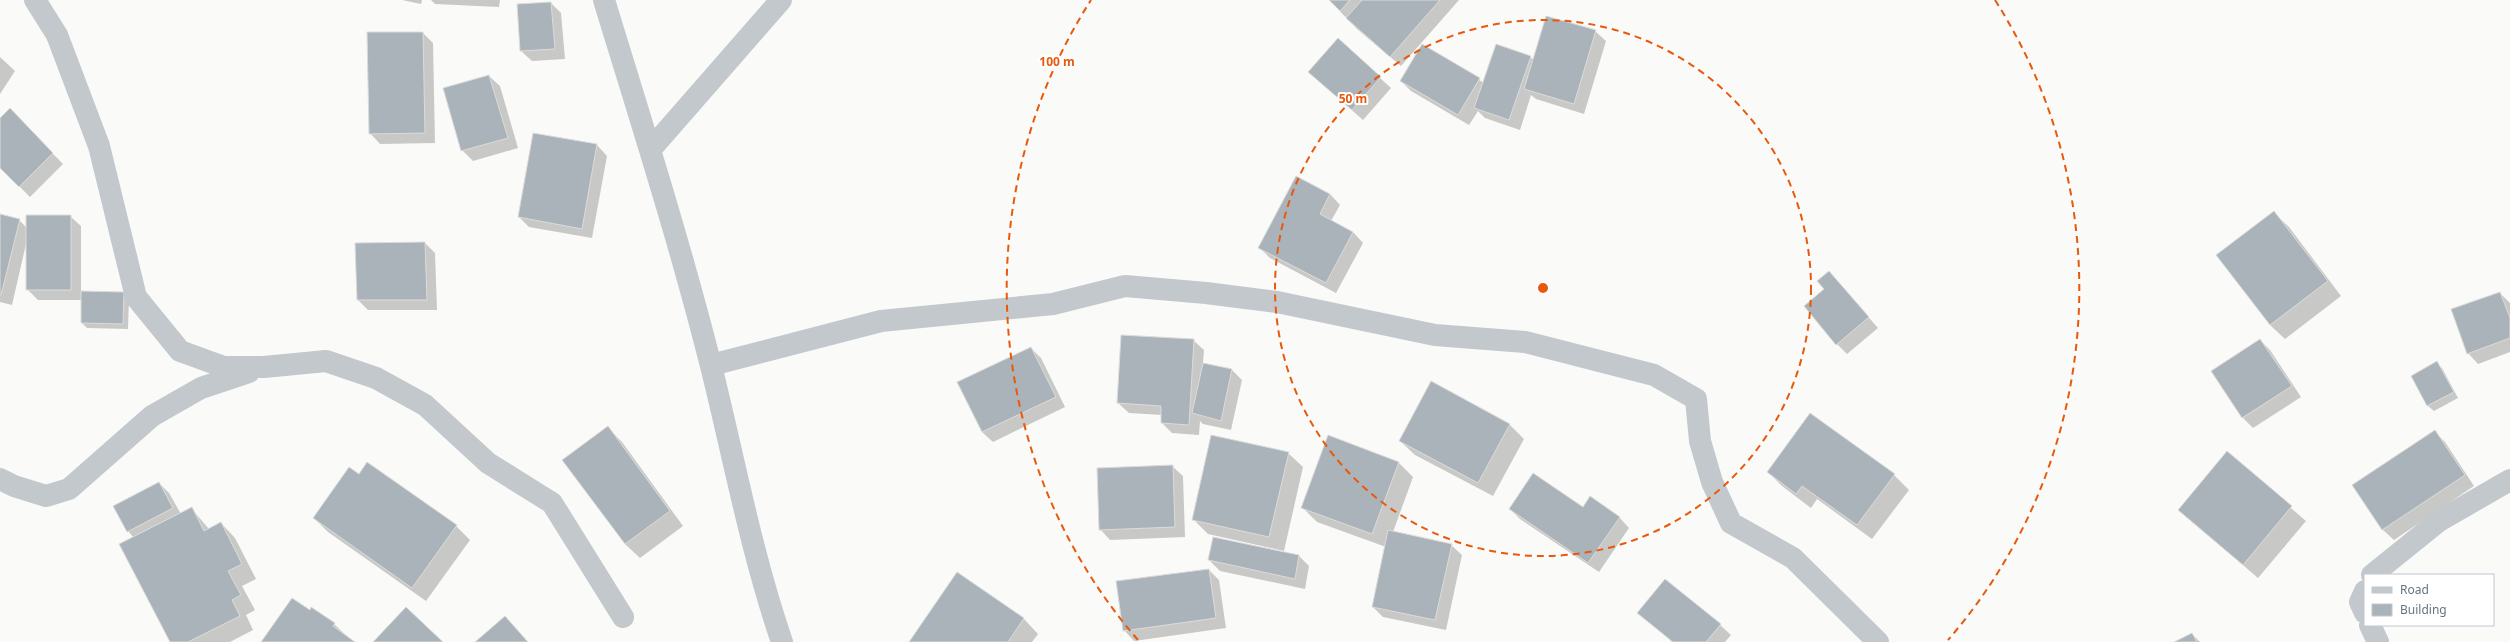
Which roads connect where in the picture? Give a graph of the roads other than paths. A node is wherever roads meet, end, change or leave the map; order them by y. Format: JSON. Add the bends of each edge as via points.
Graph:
{"nodes":[{"id":1,"x":35,"y":0,"type":"edge"},
{"id":2,"x":604,"y":0,"type":"edge"},
{"id":3,"x":781,"y":0,"type":"edge"},
{"id":4,"x":650,"y":150,"type":"junction"},
{"id":5,"x":711,"y":365,"type":"junction"},
{"id":6,"x":264,"y":367,"type":"junction"},
{"id":7,"x":0,"y":479,"type":"edge"},
{"id":8,"x":2510,"y":480,"type":"edge"},
{"id":9,"x":2373,"y":574,"type":"edge"},
{"id":10,"x":2364,"y":593,"type":"edge"},
{"id":11,"x":2364,"y":611,"type":"edge"},
{"id":12,"x":623,"y":617,"type":"dead end"},
{"id":13,"x":2370,"y":626,"type":"edge"},
{"id":14,"x":782,"y":642,"type":"edge"},
{"id":15,"x":1878,"y":642,"type":"edge"},
{"id":16,"x":2378,"y":642,"type":"edge"}],
"edges":[{"from":1,"to":6,"type":"street","via":[[57,35],[99,146],[136,297],[180,351],[224,367]]},
{"from":2,"to":4,"type":"street"},
{"from":3,"to":4,"type":"street"},
{"from":4,"to":5,"type":"street"},
{"from":5,"to":14,"type":"street","via":[[765,593]]},
{"from":5,"to":15,"type":"street","via":[[881,321],[1053,304],[1124,286],[1277,302],[1435,335],[1525,342],[1654,375],[1696,399],[1700,441],[1712,482],[1731,523],[1793,558]]},
{"from":6,"to":7,"type":"street","via":[[201,388],[152,416],[69,489],[46,496]]},
{"from":6,"to":12,"type":"street","via":[[326,361],[376,378],[425,405],[488,463],[552,503]]},
{"from":8,"to":9,"type":"street","via":[[2439,521]]},
{"from":10,"to":11,"type":"street","via":[[2360,602]]},
{"from":13,"to":16,"type":"street"}]}
